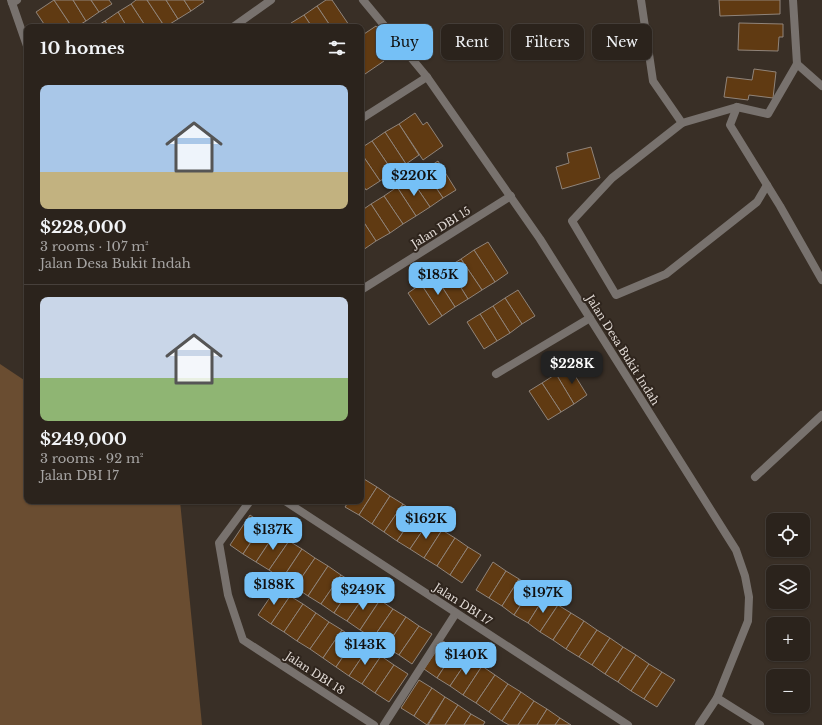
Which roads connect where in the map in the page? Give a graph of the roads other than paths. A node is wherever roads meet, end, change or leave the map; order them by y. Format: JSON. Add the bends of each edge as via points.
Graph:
{"nodes":[{"id":1,"x":271,"y":0,"type":"edge"},
{"id":2,"x":363,"y":0,"type":"edge"},
{"id":3,"x":641,"y":0,"type":"edge"},
{"id":4,"x":793,"y":0,"type":"edge"},
{"id":5,"x":14,"y":1,"type":"edge"},
{"id":6,"x":238,"y":24,"type":"edge"},
{"id":7,"x":24,"y":36,"type":"edge"},
{"id":8,"x":797,"y":64,"type":"junction"},
{"id":9,"x":427,"y":77,"type":"junction"},
{"id":10,"x":822,"y":86,"type":"edge"},
{"id":11,"x":737,"y":107,"type":"junction"},
{"id":12,"x":364,"y":117,"type":"edge"},
{"id":13,"x":682,"y":122,"type":"junction"},
{"id":14,"x":767,"y":185,"type":"junction"},
{"id":15,"x":511,"y":196,"type":"junction"},
{"id":16,"x":822,"y":280,"type":"edge"},
{"id":17,"x":364,"y":288,"type":"edge"},
{"id":18,"x":590,"y":318,"type":"junction"},
{"id":19,"x":496,"y":374,"type":"dead end"},
{"id":20,"x":822,"y":415,"type":"edge"},
{"id":21,"x":755,"y":477,"type":"dead end"},
{"id":22,"x":248,"y":504,"type":"edge"},
{"id":23,"x":290,"y":504,"type":"edge"},
{"id":24,"x":456,"y":613,"type":"junction"},
{"id":25,"x":717,"y":698,"type":"junction"},
{"id":26,"x":374,"y":725,"type":"edge"},
{"id":27,"x":384,"y":725,"type":"edge"},
{"id":28,"x":628,"y":725,"type":"edge"},
{"id":29,"x":698,"y":725,"type":"edge"},
{"id":30,"x":760,"y":725,"type":"edge"}],
"edges":[{"from":1,"to":6,"type":"street"},
{"from":2,"to":9,"type":"street","name":"Jalan Desa Bukit Indah"},
{"from":3,"to":13,"type":"street","via":[[653,81]]},
{"from":4,"to":8,"type":"street"},
{"from":5,"to":7,"type":"street"},
{"from":8,"to":10,"type":"street"},
{"from":8,"to":11,"type":"street","via":[[768,114]]},
{"from":9,"to":12,"type":"street"},
{"from":9,"to":15,"type":"street","name":"Jalan Desa Bukit Indah"},
{"from":11,"to":13,"type":"street"},
{"from":11,"to":14,"type":"street","via":[[730,125]]},
{"from":13,"to":14,"type":"street","via":[[612,178],[572,221],[616,295],[666,274],[757,202]]},
{"from":14,"to":16,"type":"street"},
{"from":15,"to":17,"type":"street","name":"Jalan DBI 15"},
{"from":15,"to":18,"type":"street","name":"Jalan Desa Bukit Indah"},
{"from":18,"to":19,"type":"street"},
{"from":18,"to":25,"type":"street","name":"Jalan Desa Bukit Indah","via":[[736,550],[746,576],[749,597],[748,621]]},
{"from":20,"to":21,"type":"street"},
{"from":22,"to":26,"type":"street","name":"Jalan DBI 18","via":[[219,543],[228,595],[243,640]]},
{"from":23,"to":24,"type":"street","name":"Jalan DBI 17"},
{"from":24,"to":27,"type":"street"},
{"from":24,"to":28,"type":"street","name":"Jalan DBI 17"},
{"from":25,"to":29,"type":"street","name":"Jalan Desa Bukit Indah"},
{"from":25,"to":30,"type":"street"}]}
